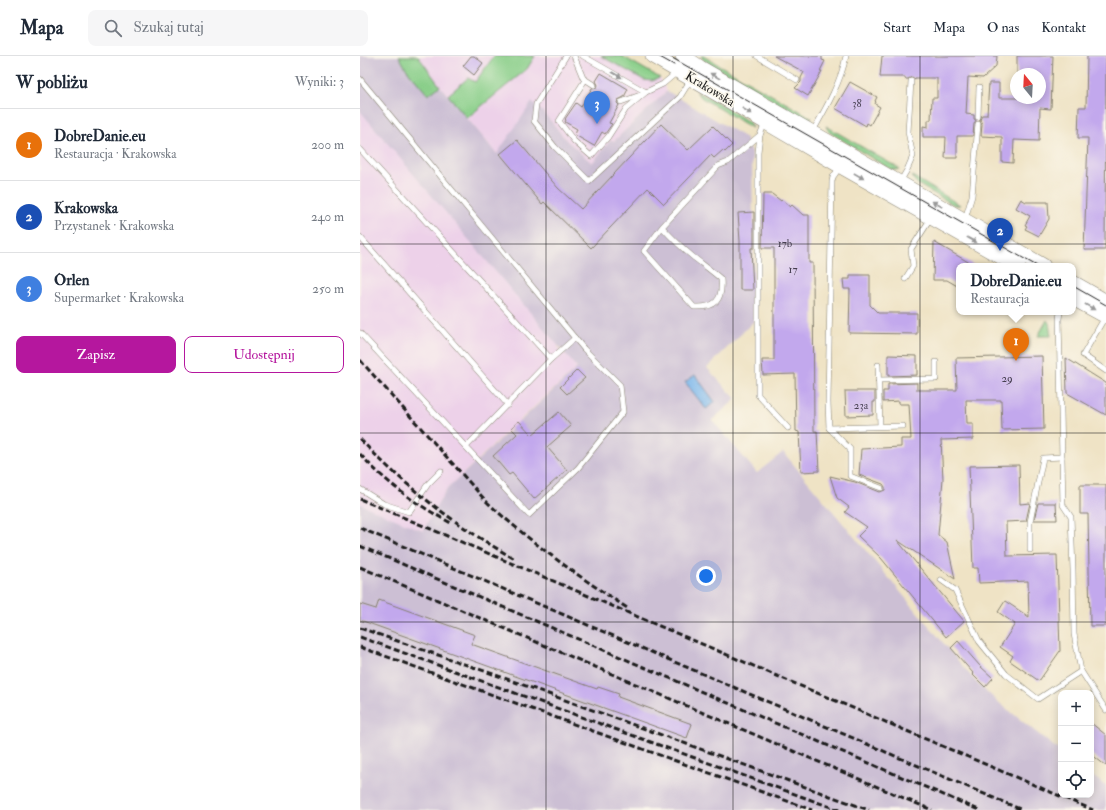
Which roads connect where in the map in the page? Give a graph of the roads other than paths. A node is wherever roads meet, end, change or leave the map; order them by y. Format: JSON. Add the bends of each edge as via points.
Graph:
{"nodes":[{"id":1,"x":566,"y":56,"type":"edge"},
{"id":2,"x":574,"y":56,"type":"edge"},
{"id":3,"x":583,"y":56,"type":"edge"},
{"id":4,"x":653,"y":56,"type":"edge"},
{"id":5,"x":757,"y":56,"type":"edge"},
{"id":6,"x":846,"y":56,"type":"edge"},
{"id":7,"x":686,"y":64,"type":"edge"},
{"id":8,"x":360,"y":79,"type":"edge"},
{"id":9,"x":585,"y":80,"type":"junction"},
{"id":10,"x":797,"y":80,"type":"dead end"},
{"id":11,"x":911,"y":81,"type":"dead end"},
{"id":12,"x":594,"y":85,"type":"dead end"},
{"id":13,"x":980,"y":87,"type":"dead end"},
{"id":14,"x":646,"y":92,"type":"junction"},
{"id":15,"x":621,"y":102,"type":"dead end"},
{"id":16,"x":978,"y":117,"type":"dead end"},
{"id":17,"x":978,"y":124,"type":"dead end"},
{"id":18,"x":763,"y":128,"type":"junction"},
{"id":19,"x":813,"y":132,"type":"junction"},
{"id":20,"x":360,"y":149,"type":"edge"},
{"id":21,"x":841,"y":166,"type":"junction"},
{"id":22,"x":900,"y":182,"type":"junction"},
{"id":23,"x":931,"y":217,"type":"junction"},
{"id":24,"x":965,"y":220,"type":"junction"},
{"id":25,"x":662,"y":227,"type":"junction"},
{"id":26,"x":360,"y":237,"type":"edge"},
{"id":27,"x":1013,"y":263,"type":"edge"},
{"id":28,"x":1038,"y":263,"type":"edge"},
{"id":29,"x":905,"y":279,"type":"dead end"},
{"id":30,"x":1076,"y":285,"type":"edge"},
{"id":31,"x":1076,"y":300,"type":"edge"},
{"id":32,"x":1106,"y":302,"type":"edge"},
{"id":33,"x":1060,"y":315,"type":"edge"},
{"id":34,"x":1106,"y":317,"type":"edge"},
{"id":35,"x":360,"y":333,"type":"edge"},
{"id":36,"x":575,"y":338,"type":"junction"},
{"id":37,"x":551,"y":360,"type":"junction"},
{"id":38,"x":936,"y":362,"type":"dead end"},
{"id":39,"x":878,"y":365,"type":"dead end"},
{"id":40,"x":1106,"y":370,"type":"edge"},
{"id":41,"x":878,"y":380,"type":"junction"},
{"id":42,"x":508,"y":405,"type":"junction"},
{"id":43,"x":880,"y":426,"type":"junction"},
{"id":44,"x":903,"y":426,"type":"dead end"},
{"id":45,"x":788,"y":428,"type":"dead end"},
{"id":46,"x":829,"y":428,"type":"junction"},
{"id":47,"x":466,"y":447,"type":"junction"},
{"id":48,"x":1062,"y":457,"type":"junction"},
{"id":49,"x":441,"y":471,"type":"dead end"},
{"id":50,"x":881,"y":488,"type":"dead end"},
{"id":51,"x":360,"y":489,"type":"edge"},
{"id":52,"x":1030,"y":550,"type":"dead end"},
{"id":53,"x":941,"y":580,"type":"dead end"},
{"id":54,"x":1081,"y":671,"type":"junction"},
{"id":55,"x":1106,"y":710,"type":"edge"}],
"edges":[{"from":1,"to":7,"type":"lane","via":[[536,104],[534,121],[589,181],[680,97]]},
{"from":2,"to":9,"type":"lane"},
{"from":3,"to":14,"type":"lane","one_way":true},
{"from":4,"to":7,"type":"main road","name":"Krakowska"},
{"from":5,"to":10,"type":"lane"},
{"from":6,"to":19,"type":"lane","via":[[838,82]]},
{"from":7,"to":14,"type":"lane","via":[[663,84]]},
{"from":7,"to":18,"type":"main road","name":"Krakowska","one_way":true},
{"from":19,"to":7,"type":"main road","name":"Krakowska","one_way":true},
{"from":8,"to":36,"type":"lane"},
{"from":9,"to":12,"type":"lane"},
{"from":9,"to":14,"type":"lane","via":[[559,121],[574,141],[591,156],[608,137],[626,109]]},
{"from":11,"to":22,"type":"lane","via":[[908,132],[913,156]]},
{"from":13,"to":16,"type":"lane"},
{"from":14,"to":15,"type":"lane"},
{"from":17,"to":24,"type":"lane","via":[[972,196]]},
{"from":18,"to":21,"type":"main road","name":"Krakowska"},
{"from":18,"to":25,"type":"lane","via":[[744,150],[718,166]]},
{"from":18,"to":45,"type":"lane","via":[[758,152],[758,395]]},
{"from":19,"to":22,"type":"main road","name":"Krakowska"},
{"from":20,"to":37,"type":"lane"},
{"from":21,"to":23,"type":"main road","name":"Krakowska","one_way":true},
{"from":21,"to":46,"type":"lane","via":[[832,181]]},
{"from":24,"to":22,"type":"main road","name":"Krakowska","one_way":true},
{"from":23,"to":27,"type":"main road","name":"Krakowska","one_way":true},
{"from":23,"to":29,"type":"lane","via":[[911,249],[913,266]]},
{"from":24,"to":28,"type":"main road","name":"Krakowska"},
{"from":25,"to":25,"type":"lane","via":[[691,256],[722,279],[719,299],[714,304],[694,307],[644,251]]},
{"from":26,"to":42,"type":"lane"},
{"from":30,"to":32,"type":"main road"},
{"from":31,"to":34,"type":"main road","one_way":true},
{"from":33,"to":48,"type":"lane"},
{"from":34,"to":40,"type":"lane","via":[[1083,356]]},
{"from":35,"to":47,"type":"lane"},
{"from":36,"to":37,"type":"lane"},
{"from":36,"to":47,"type":"lane","via":[[620,385],[623,412],[578,468],[529,515]]},
{"from":37,"to":42,"type":"lane"},
{"from":38,"to":41,"type":"lane","via":[[936,379]]},
{"from":39,"to":41,"type":"lane"},
{"from":41,"to":43,"type":"lane"},
{"from":42,"to":47,"type":"lane"},
{"from":43,"to":44,"type":"lane"},
{"from":43,"to":46,"type":"lane"},
{"from":46,"to":50,"type":"lane","via":[[850,450],[850,476]]},
{"from":48,"to":52,"type":"lane","via":[[1043,458],[1030,522]]},
{"from":48,"to":54,"type":"lane","via":[[1063,505],[1071,517],[1074,634]]},
{"from":49,"to":51,"type":"lane","via":[[428,484],[409,512],[384,504]]},
{"from":53,"to":54,"type":"lane","via":[[955,590],[979,641],[1006,674],[1038,699]]},
{"from":54,"to":55,"type":"lane"}]}
